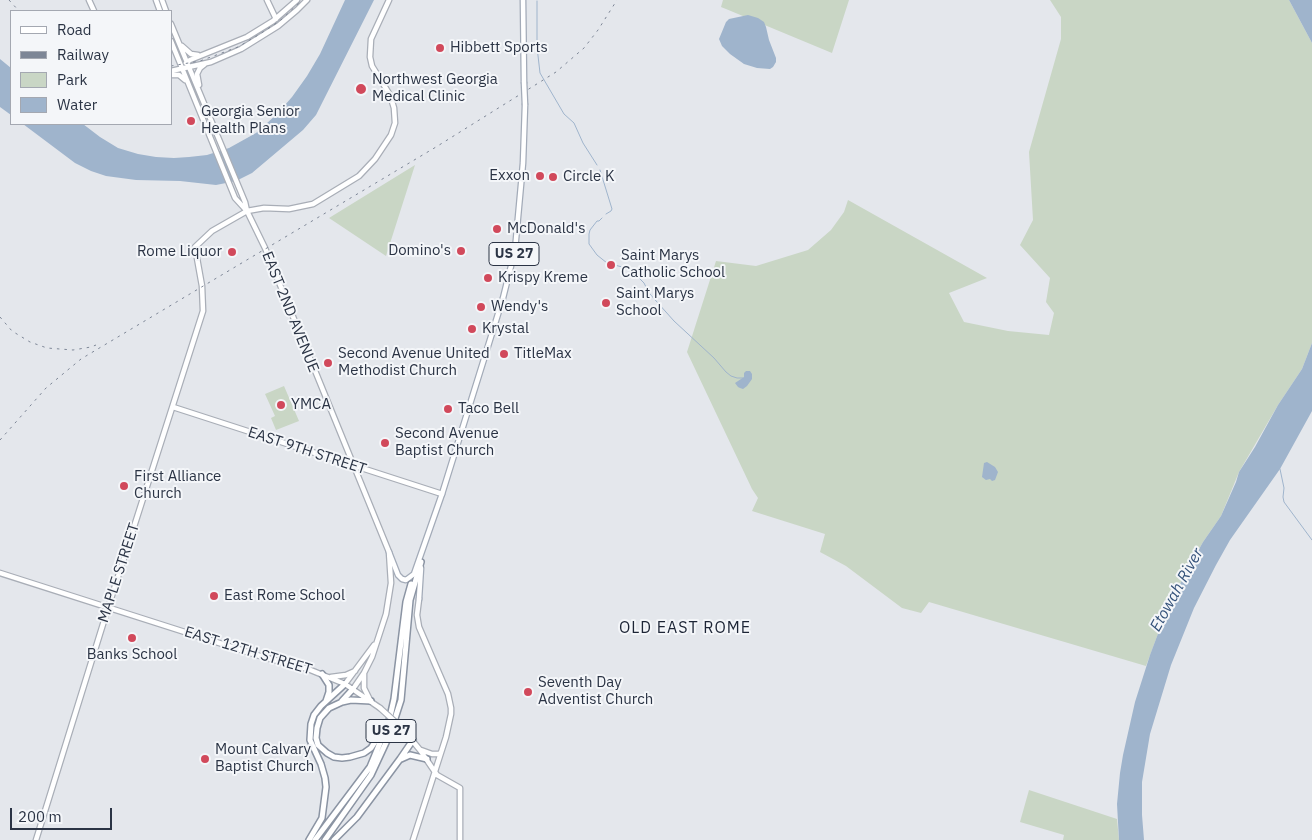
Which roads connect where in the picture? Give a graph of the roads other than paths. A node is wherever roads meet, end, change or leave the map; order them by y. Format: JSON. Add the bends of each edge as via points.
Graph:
{"nodes":[{"id":1,"x":267,"y":0,"type":"edge"},
{"id":2,"x":297,"y":0,"type":"edge"},
{"id":3,"x":307,"y":0,"type":"edge"},
{"id":4,"x":389,"y":0,"type":"edge"},
{"id":5,"x":523,"y":0,"type":"edge"},
{"id":6,"x":276,"y":19,"type":"junction"},
{"id":7,"x":280,"y":25,"type":"junction"},
{"id":8,"x":172,"y":26,"type":"edge"},
{"id":9,"x":172,"y":43,"type":"edge"},
{"id":10,"x":179,"y":43,"type":"junction"},
{"id":11,"x":212,"y":52,"type":"junction"},
{"id":12,"x":206,"y":63,"type":"junction"},
{"id":13,"x":188,"y":65,"type":"junction"},
{"id":14,"x":182,"y":67,"type":"junction"},
{"id":15,"x":172,"y":71,"type":"edge"},
{"id":16,"x":172,"y":74,"type":"edge"},
{"id":17,"x":188,"y":84,"type":"junction"},
{"id":18,"x":201,"y":96,"type":"junction"},
{"id":19,"x":247,"y":211,"type":"junction"},
{"id":20,"x":173,"y":407,"type":"junction"},
{"id":21,"x":354,"y":466,"type":"junction"},
{"id":22,"x":442,"y":494,"type":"junction"},
{"id":23,"x":389,"y":552,"type":"junction"},
{"id":24,"x":422,"y":553,"type":"junction"},
{"id":25,"x":421,"y":562,"type":"junction"},
{"id":26,"x":0,"y":574,"type":"edge"},
{"id":27,"x":414,"y":574,"type":"junction"},
{"id":28,"x":108,"y":608,"type":"junction"},
{"id":29,"x":376,"y":642,"type":"junction"},
{"id":30,"x":356,"y":671,"type":"junction"},
{"id":31,"x":364,"y":673,"type":"junction"},
{"id":32,"x":322,"y":674,"type":"junction"},
{"id":33,"x":330,"y":678,"type":"junction"},
{"id":34,"x":345,"y":684,"type":"junction"},
{"id":35,"x":353,"y":689,"type":"junction"},
{"id":36,"x":371,"y":701,"type":"junction"},
{"id":37,"x":325,"y":702,"type":"junction"},
{"id":38,"x":342,"y":702,"type":"junction"},
{"id":39,"x":389,"y":721,"type":"junction"},
{"id":40,"x":413,"y":740,"type":"junction"},
{"id":41,"x":420,"y":750,"type":"junction"},
{"id":42,"x":441,"y":752,"type":"junction"},
{"id":43,"x":400,"y":759,"type":"junction"},
{"id":44,"x":427,"y":759,"type":"junction"},
{"id":45,"x":435,"y":772,"type":"junction"},
{"id":46,"x":36,"y":840,"type":"edge"},
{"id":47,"x":309,"y":840,"type":"edge"},
{"id":48,"x":315,"y":840,"type":"edge"},
{"id":49,"x":325,"y":840,"type":"edge"},
{"id":50,"x":334,"y":840,"type":"edge"},
{"id":51,"x":413,"y":840,"type":"edge"},
{"id":52,"x":460,"y":840,"type":"edge"}],
"edges":[{"from":1,"to":6,"type":"main road"},
{"from":2,"to":6,"type":"main road"},
{"from":3,"to":7,"type":"main road"},
{"from":4,"to":19,"type":"main road","via":[[370,46],[372,66],[394,108],[394,129],[383,149],[359,176],[313,204]]},
{"from":5,"to":22,"type":"main road","number":"US 27","bridge":true,"via":[[524,163],[515,250]]},
{"from":6,"to":7,"type":"main road"},
{"from":6,"to":11,"type":"main road","via":[[247,37]]},
{"from":7,"to":12,"type":"main road","via":[[241,49]]},
{"from":8,"to":10,"type":"main road","name":"EAST 2ND AVENUE"},
{"from":9,"to":14,"type":"main road","name":"EAST 2ND AVENUE"},
{"from":10,"to":11,"type":"main road","via":[[193,55]]},
{"from":10,"to":13,"type":"main road","name":"EAST 2ND AVENUE"},
{"from":11,"to":13,"type":"main road","via":[[190,60]]},
{"from":12,"to":13,"type":"main road"},
{"from":12,"to":18,"type":"main road","via":[[196,74]]},
{"from":13,"to":14,"type":"main road"},
{"from":13,"to":18,"type":"main road","name":"EAST 2ND AVENUE"},
{"from":14,"to":15,"type":"main road"},
{"from":14,"to":17,"type":"main road","name":"EAST 2ND AVENUE"},
{"from":16,"to":17,"type":"main road","via":[[181,76]]},
{"from":17,"to":19,"type":"main road","name":"EAST 2ND AVENUE","via":[[235,198]]},
{"from":18,"to":19,"type":"main road","name":"EAST 2ND AVENUE"},
{"from":19,"to":20,"type":"main road","name":"MAPLE STREET","via":[[212,231],[195,247],[203,311]]},
{"from":19,"to":21,"type":"main road","name":"EAST 2ND AVENUE"},
{"from":20,"to":21,"type":"main road","name":"EAST 9TH STREET"},
{"from":20,"to":28,"type":"main road","name":"MAPLE STREET"},
{"from":21,"to":22,"type":"main road","name":"EAST 9TH STREET"},
{"from":21,"to":23,"type":"main road","name":"EAST 2ND AVENUE"},
{"from":22,"to":24,"type":"main road","number":"US 27"},
{"from":23,"to":27,"type":"main road","name":"EAST 2ND AVENUE","via":[[402,579]]},
{"from":23,"to":29,"type":"main road","via":[[389,599]]},
{"from":24,"to":25,"type":"main road","number":"US 27"},
{"from":24,"to":27,"type":"main road","number":"US 27"},
{"from":25,"to":42,"type":"main road","via":[[419,627],[448,694],[452,714]]},
{"from":25,"to":49,"type":"highway","number":"US 27","via":[[410,600],[401,700],[390,734],[371,775]]},
{"from":26,"to":28,"type":"main road","name":"EAST 12TH STREET"},
{"from":27,"to":39,"type":"highway","number":"US 27","via":[[406,602]]},
{"from":28,"to":32,"type":"main road","name":"EAST 12TH STREET"},
{"from":28,"to":46,"type":"main road","name":"MAPLE STREET"},
{"from":29,"to":30,"type":"main road"},
{"from":29,"to":31,"type":"main road"},
{"from":30,"to":33,"type":"main road"},
{"from":30,"to":34,"type":"main road"},
{"from":31,"to":35,"type":"main road"},
{"from":31,"to":36,"type":"main road","via":[[364,688]]},
{"from":32,"to":33,"type":"main road","name":"EAST 12TH STREET"},
{"from":32,"to":37,"type":"highway","via":[[329,685]]},
{"from":33,"to":34,"type":"main road","name":"EAST 12TH STREET"},
{"from":34,"to":35,"type":"main road","name":"EAST 12TH STREET"},
{"from":34,"to":37,"type":"highway"},
{"from":35,"to":36,"type":"main road","name":"EAST 12TH STREET"},
{"from":35,"to":38,"type":"highway"},
{"from":36,"to":38,"type":"highway"},
{"from":36,"to":40,"type":"main road","name":"EAST 12TH STREET","bridge":true},
{"from":37,"to":47,"type":"highway","via":[[314,715],[310,732],[326,787],[322,818]]},
{"from":38,"to":39,"type":"highway","via":[[329,708],[320,718],[317,728],[318,745],[334,757],[364,753]]},
{"from":39,"to":48,"type":"highway","number":"US 27","via":[[370,767]]},
{"from":40,"to":41,"type":"main road","name":"EAST 12TH STREET"},
{"from":40,"to":43,"type":"highway"},
{"from":41,"to":42,"type":"main road","via":[[432,754]]},
{"from":41,"to":44,"type":"main road","name":"EAST 12TH STREET"},
{"from":42,"to":45,"type":"main road"},
{"from":43,"to":44,"type":"highway","via":[[410,756]]},
{"from":43,"to":50,"type":"highway","via":[[357,817]]},
{"from":44,"to":45,"type":"main road","name":"EAST 12TH STREET"},
{"from":45,"to":51,"type":"main road"},
{"from":45,"to":52,"type":"main road","name":"EAST 12TH STREET","via":[[460,788]]}]}
